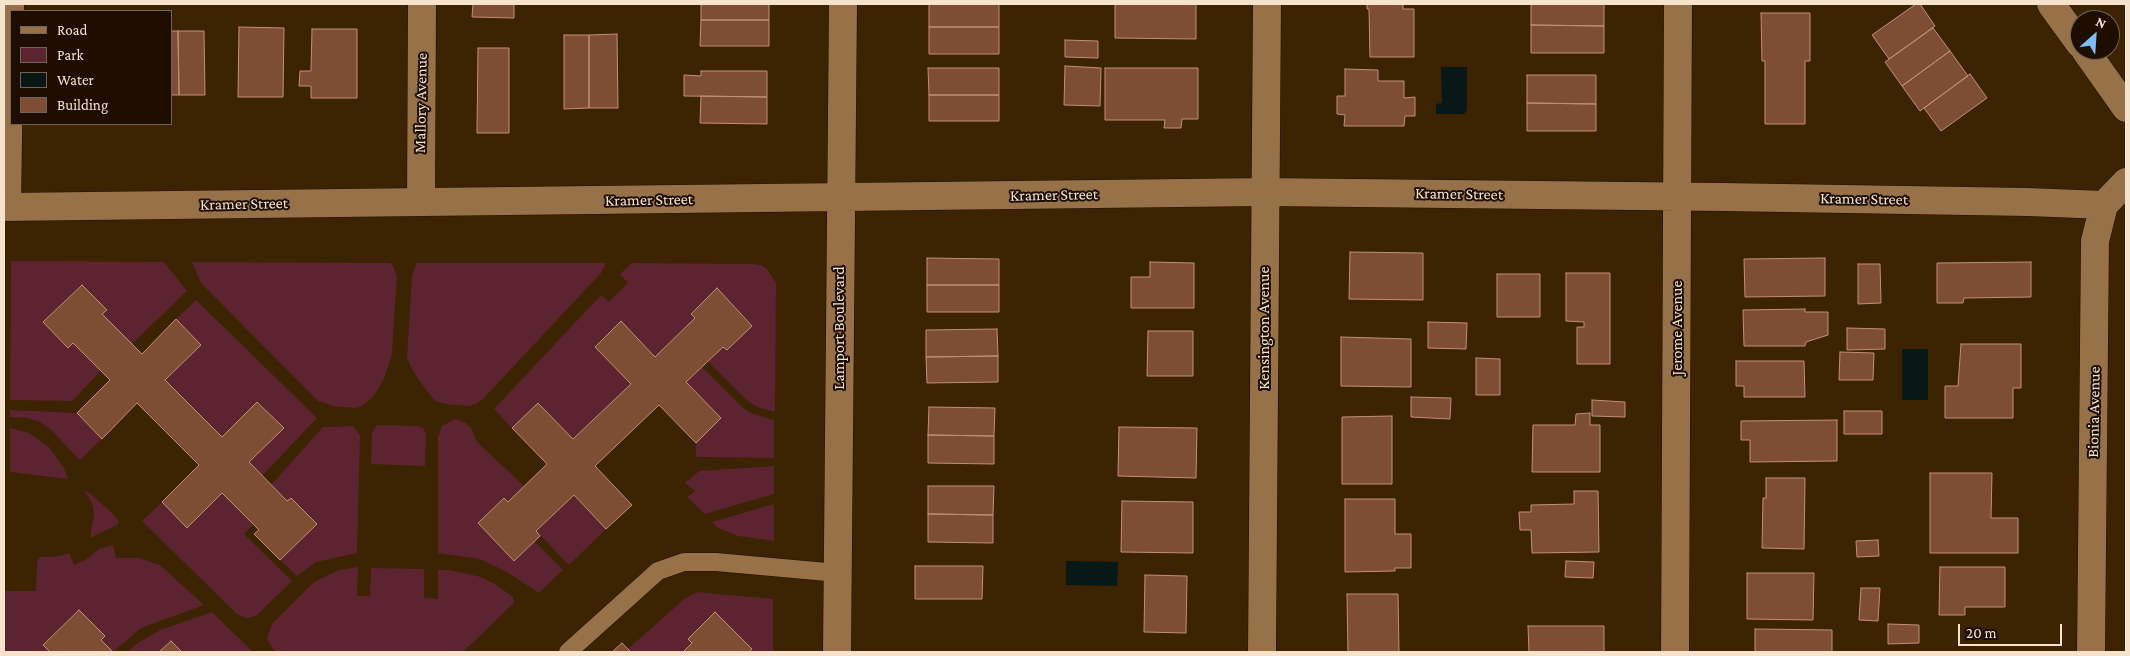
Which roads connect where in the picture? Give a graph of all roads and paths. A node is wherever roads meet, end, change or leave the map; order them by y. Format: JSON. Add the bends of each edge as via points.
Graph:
{"nodes":[{"id":1,"x":10,"y":4,"type":"edge"},
{"id":2,"x":422,"y":4,"type":"edge"},
{"id":3,"x":843,"y":4,"type":"edge"},
{"id":4,"x":1267,"y":4,"type":"edge"},
{"id":5,"x":1678,"y":4,"type":"edge"},
{"id":6,"x":2051,"y":4,"type":"edge"},
{"id":7,"x":2070,"y":30,"type":"edge"},
{"id":8,"x":2092,"y":60,"type":"edge"},
{"id":9,"x":2126,"y":108,"type":"edge"},
{"id":10,"x":2126,"y":182,"type":"edge"},
{"id":11,"x":1265,"y":192,"type":"junction"},
{"id":12,"x":1678,"y":196,"type":"junction"},
{"id":13,"x":840,"y":197,"type":"junction"},
{"id":14,"x":421,"y":202,"type":"junction"},
{"id":15,"x":2104,"y":205,"type":"junction"},
{"id":16,"x":5,"y":207,"type":"edge"},
{"id":17,"x":838,"y":573,"type":"junction"},
{"id":18,"x":568,"y":652,"type":"edge"},
{"id":19,"x":837,"y":652,"type":"edge"},
{"id":20,"x":1262,"y":652,"type":"edge"},
{"id":21,"x":1675,"y":652,"type":"edge"},
{"id":22,"x":2091,"y":652,"type":"edge"}],
"edges":[{"from":1,"to":16,"type":"street"},
{"from":2,"to":14,"type":"street","name":"Mallory Avenue"},
{"from":3,"to":13,"type":"street","name":"Lamport Boulevard"},
{"from":4,"to":11,"type":"street","name":"Kensington Avenue"},
{"from":5,"to":12,"type":"street","name":"Jerome Avenue"},
{"from":6,"to":7,"type":"street"},
{"from":8,"to":9,"type":"street"},
{"from":10,"to":15,"type":"street","name":"Bionia Avenue"},
{"from":11,"to":12,"type":"street","name":"Kramer Street"},
{"from":11,"to":13,"type":"street","name":"Kramer Street"},
{"from":11,"to":20,"type":"street","name":"Kensington Avenue"},
{"from":12,"to":15,"type":"street","name":"Kramer Street"},
{"from":12,"to":21,"type":"street","name":"Jerome Avenue"},
{"from":13,"to":14,"type":"street","name":"Kramer Street"},
{"from":13,"to":17,"type":"street","name":"Lamport Boulevard"},
{"from":14,"to":16,"type":"street","name":"Kramer Street"},
{"from":15,"to":22,"type":"street","name":"Bionia Avenue","via":[[2095,241]]},
{"from":17,"to":18,"type":"lane","via":[[684,562],[658,571]]},
{"from":17,"to":19,"type":"street","name":"Lamport Boulevard"}]}
